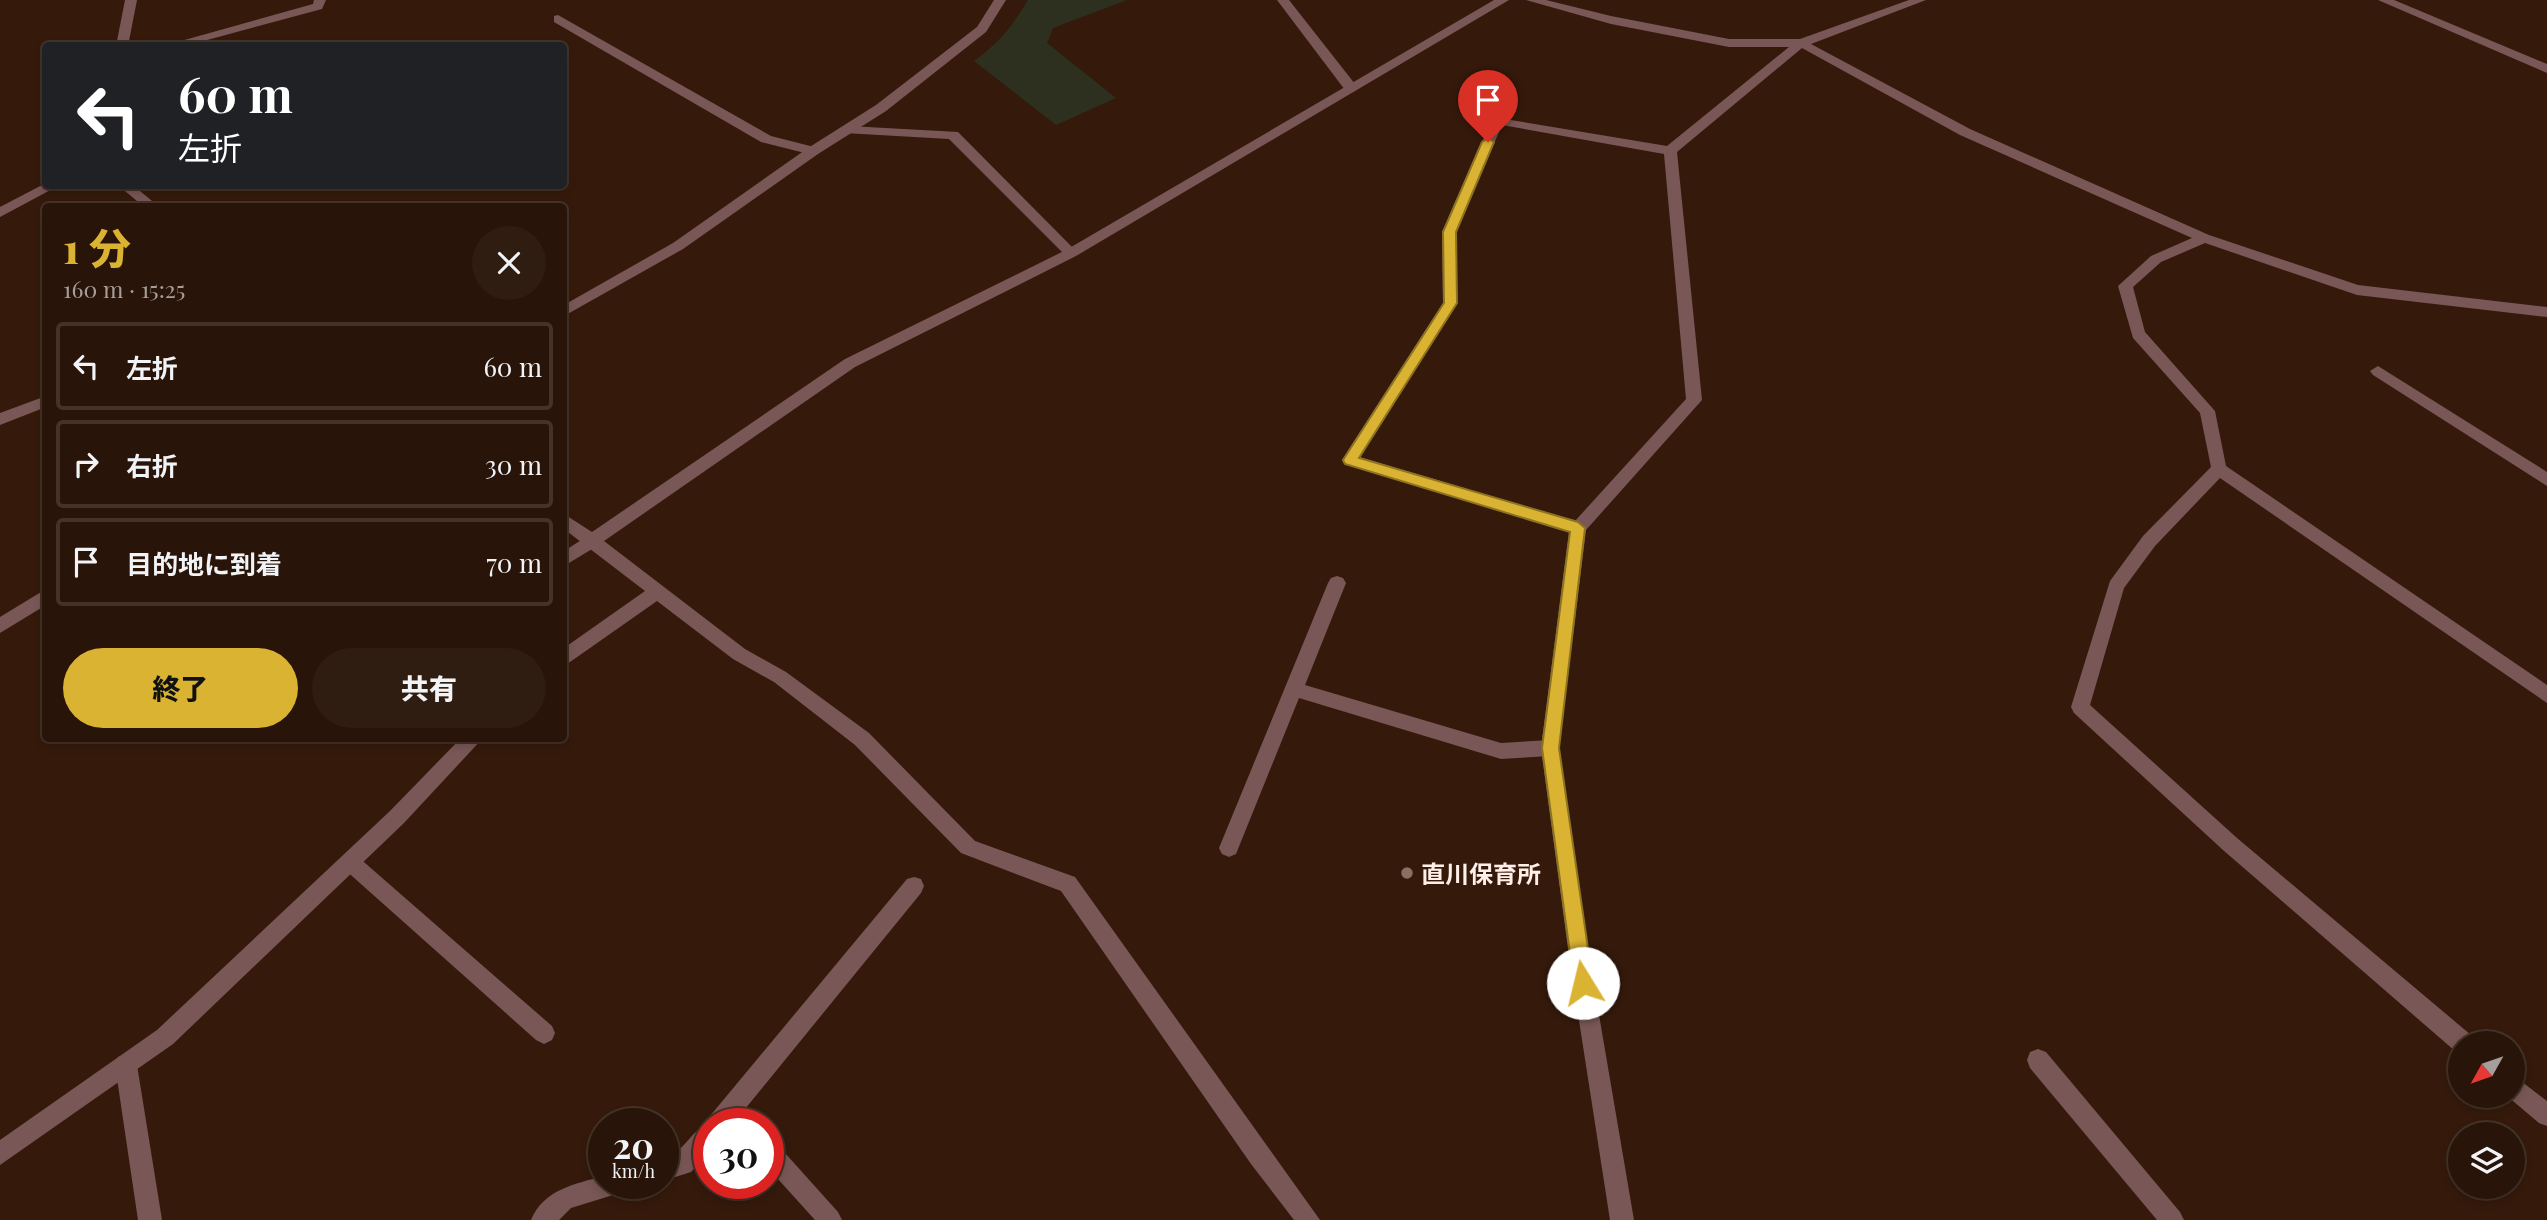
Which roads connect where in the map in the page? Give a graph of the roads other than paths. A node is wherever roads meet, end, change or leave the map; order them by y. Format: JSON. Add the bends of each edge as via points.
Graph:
{"nodes":[{"id":1,"x":131,"y":0,"type":"edge"},
{"id":2,"x":320,"y":0,"type":"edge"},
{"id":3,"x":1000,"y":0,"type":"edge"},
{"id":4,"x":1283,"y":0,"type":"edge"},
{"id":5,"x":1503,"y":0,"type":"edge"},
{"id":6,"x":1532,"y":0,"type":"edge"},
{"id":7,"x":1920,"y":0,"type":"edge"},
{"id":8,"x":2384,"y":0,"type":"edge"},
{"id":9,"x":558,"y":19,"type":"dead end"},
{"id":10,"x":123,"y":42,"type":"edge"},
{"id":11,"x":184,"y":42,"type":"edge"},
{"id":12,"x":1801,"y":43,"type":"junction"},
{"id":13,"x":2547,"y":69,"type":"edge"},
{"id":14,"x":1350,"y":87,"type":"junction"},
{"id":15,"x":849,"y":130,"type":"junction"},
{"id":16,"x":813,"y":151,"type":"junction"},
{"id":17,"x":1670,"y":151,"type":"junction"},
{"id":18,"x":45,"y":189,"type":"edge"},
{"id":19,"x":130,"y":189,"type":"edge"},
{"id":20,"x":146,"y":203,"type":"edge"},
{"id":21,"x":0,"y":213,"type":"edge"},
{"id":22,"x":2204,"y":238,"type":"junction"},
{"id":23,"x":1071,"y":253,"type":"junction"},
{"id":24,"x":567,"y":309,"type":"edge"},
{"id":25,"x":2547,"y":312,"type":"edge"},
{"id":26,"x":2378,"y":371,"type":"dead end"},
{"id":27,"x":42,"y":403,"type":"edge"},
{"id":28,"x":0,"y":419,"type":"edge"},
{"id":29,"x":2219,"y":469,"type":"junction"},
{"id":30,"x":2547,"y":480,"type":"edge"},
{"id":31,"x":567,"y":522,"type":"edge"},
{"id":32,"x":1578,"y":528,"type":"junction"},
{"id":33,"x":591,"y":541,"type":"junction"},
{"id":34,"x":567,"y":557,"type":"edge"},
{"id":35,"x":1336,"y":583,"type":"dead end"},
{"id":36,"x":657,"y":592,"type":"junction"},
{"id":37,"x":42,"y":599,"type":"edge"},
{"id":38,"x":0,"y":626,"type":"edge"},
{"id":39,"x":567,"y":655,"type":"edge"},
{"id":40,"x":1294,"y":689,"type":"junction"},
{"id":41,"x":2547,"y":695,"type":"edge"},
{"id":42,"x":470,"y":742,"type":"edge"},
{"id":43,"x":1550,"y":748,"type":"junction"},
{"id":44,"x":1229,"y":848,"type":"dead end"},
{"id":45,"x":350,"y":862,"type":"junction"},
{"id":46,"x":914,"y":886,"type":"dead end"},
{"id":47,"x":2449,"y":1031,"type":"edge"},
{"id":48,"x":544,"y":1033,"type":"dead end"},
{"id":49,"x":2038,"y":1060,"type":"dead end"},
{"id":50,"x":126,"y":1065,"type":"junction"},
{"id":51,"x":2525,"y":1096,"type":"edge"},
{"id":52,"x":740,"y":1108,"type":"edge"},
{"id":53,"x":2547,"y":1115,"type":"edge"},
{"id":54,"x":0,"y":1154,"type":"edge"},
{"id":55,"x":693,"y":1154,"type":"edge"},
{"id":56,"x":679,"y":1165,"type":"edge"},
{"id":57,"x":784,"y":1169,"type":"edge"},
{"id":58,"x":588,"y":1191,"type":"edge"},
{"id":59,"x":150,"y":1220,"type":"edge"},
{"id":60,"x":543,"y":1220,"type":"edge"},
{"id":61,"x":830,"y":1220,"type":"edge"},
{"id":62,"x":1308,"y":1220,"type":"edge"},
{"id":63,"x":1622,"y":1220,"type":"edge"},
{"id":64,"x":2172,"y":1220,"type":"edge"}],
"edges":[{"from":1,"to":10,"type":"street"},
{"from":2,"to":11,"type":"street","via":[[318,6]]},
{"from":3,"to":15,"type":"street","via":[[982,29]]},
{"from":4,"to":14,"type":"street"},
{"from":5,"to":14,"type":"street","via":[[1373,78]]},
{"from":6,"to":12,"type":"street","via":[[1729,43]]},
{"from":7,"to":12,"type":"street"},
{"from":8,"to":13,"type":"street"},
{"from":9,"to":16,"type":"street","via":[[766,139]]},
{"from":12,"to":17,"type":"street"},
{"from":12,"to":22,"type":"street","via":[[1965,132]]},
{"from":14,"to":23,"type":"street"},
{"from":15,"to":16,"type":"street"},
{"from":15,"to":23,"type":"street","via":[[953,135]]},
{"from":16,"to":24,"type":"street","via":[[678,246]]},
{"from":17,"to":32,"type":"street","via":[[1694,400]]},
{"from":17,"to":32,"type":"street","via":[[1498,120],[1449,232],[1450,303],[1350,460]]},
{"from":18,"to":21,"type":"street"},
{"from":19,"to":20,"type":"street"},
{"from":22,"to":25,"type":"street","via":[[2357,290]]},
{"from":22,"to":29,"type":"street","via":[[2156,259],[2125,286],[2138,334],[2207,411]]},
{"from":23,"to":33,"type":"street","via":[[850,363]]},
{"from":26,"to":30,"type":"street"},
{"from":27,"to":28,"type":"street"},
{"from":29,"to":41,"type":"street"},
{"from":29,"to":47,"type":"street","via":[[2149,541],[2116,586],[2080,707],[2230,844]]},
{"from":31,"to":33,"type":"street"},
{"from":32,"to":43,"type":"street"},
{"from":33,"to":34,"type":"street"},
{"from":33,"to":36,"type":"street"},
{"from":35,"to":40,"type":"street"},
{"from":36,"to":39,"type":"street"},
{"from":36,"to":62,"type":"street","via":[[862,739],[968,847],[1068,884]]},
{"from":37,"to":38,"type":"street"},
{"from":40,"to":43,"type":"street","via":[[1501,751]]},
{"from":40,"to":44,"type":"street"},
{"from":42,"to":45,"type":"street"},
{"from":43,"to":63,"type":"street"},
{"from":45,"to":48,"type":"street"},
{"from":45,"to":50,"type":"street","via":[[165,1037]]},
{"from":46,"to":52,"type":"street"},
{"from":49,"to":64,"type":"street"},
{"from":50,"to":54,"type":"street"},
{"from":50,"to":59,"type":"street"},
{"from":51,"to":53,"type":"street"},
{"from":55,"to":56,"type":"street"},
{"from":57,"to":61,"type":"street"},
{"from":58,"to":60,"type":"street","via":[[564,1198]]}]}
